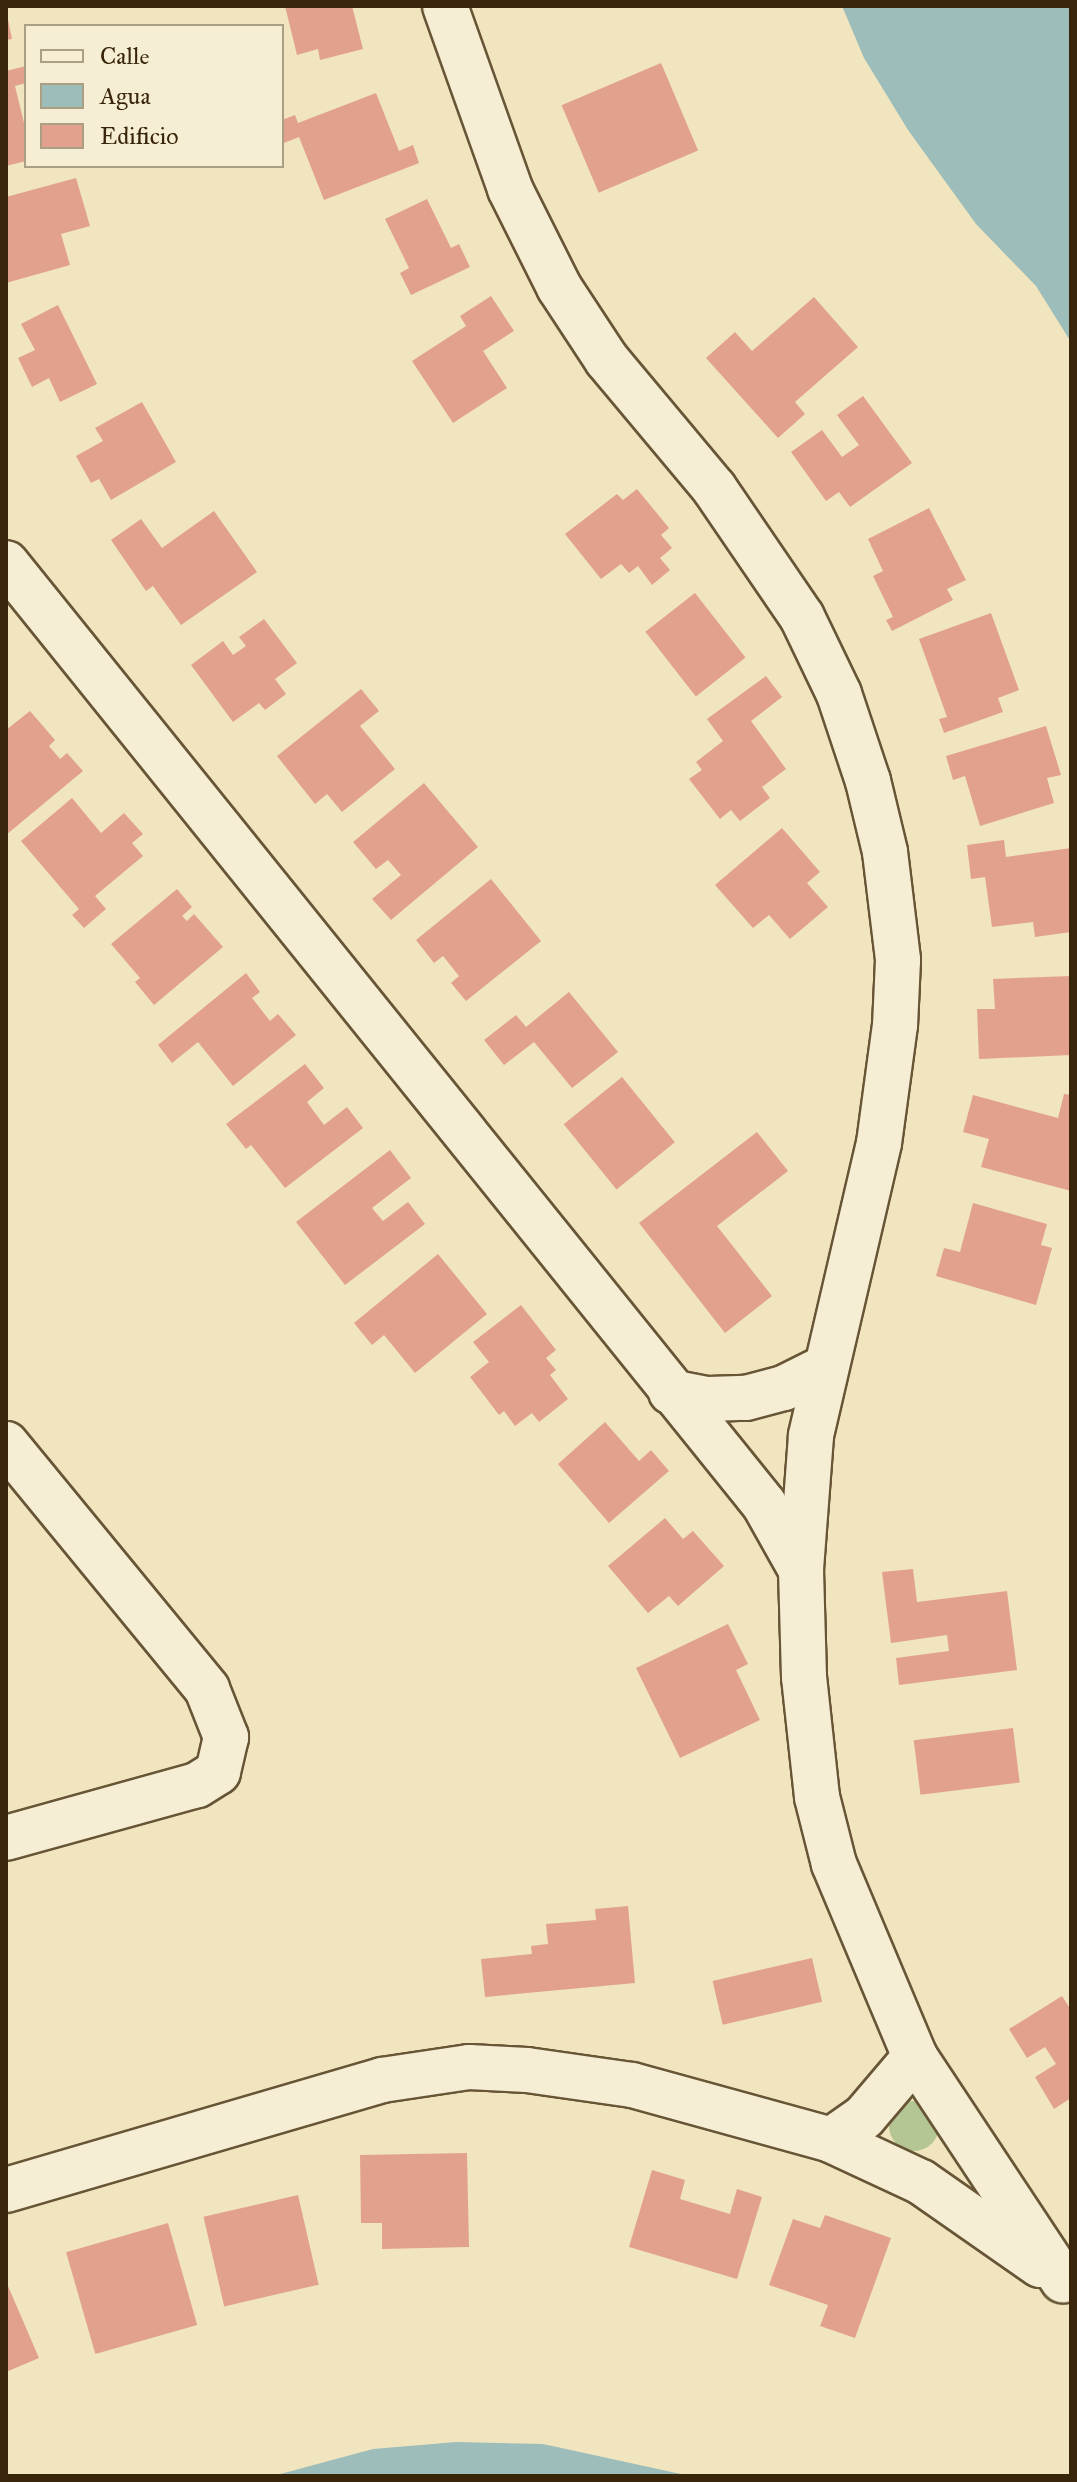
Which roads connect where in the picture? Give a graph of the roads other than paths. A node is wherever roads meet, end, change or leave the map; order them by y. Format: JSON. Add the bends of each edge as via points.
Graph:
{"nodes":[{"id":1,"x":445,"y":6,"type":"edge"},
{"id":2,"x":6,"y":562,"type":"edge"},
{"id":3,"x":826,"y":1367,"type":"junction"},
{"id":4,"x":671,"y":1392,"type":"junction"},
{"id":5,"x":6,"y":1444,"type":"edge"},
{"id":6,"x":801,"y":1570,"type":"junction"},
{"id":7,"x":6,"y":1838,"type":"edge"},
{"id":8,"x":915,"y":2057,"type":"junction"},
{"id":9,"x":962,"y":2134,"type":"junction"},
{"id":10,"x":831,"y":2140,"type":"junction"},
{"id":11,"x":921,"y":2182,"type":"junction"},
{"id":12,"x":6,"y":2190,"type":"edge"},
{"id":13,"x":1067,"y":2284,"type":"edge"}],
"edges":[{"from":1,"to":3,"type":"street","via":[[510,189],[559,287],[607,360],[714,488],[802,617],[839,694],[868,781],[885,852],[898,960],[892,1075]]},
{"from":2,"to":4,"type":"street"},
{"from":3,"to":4,"type":"street","via":[[784,1388],[746,1398],[708,1399]]},
{"from":3,"to":6,"type":"street","via":[[811,1436]]},
{"from":4,"to":6,"type":"street","via":[[764,1504]]},
{"from":5,"to":7,"type":"street","via":[[207,1689],[226,1737],[218,1772],[197,1785]]},
{"from":6,"to":8,"type":"street","via":[[804,1677],[817,1797],[834,1864]]},
{"from":8,"to":9,"type":"street"},
{"from":8,"to":10,"type":"street","via":[[864,2117]]},
{"from":9,"to":11,"type":"street","via":[[936,2171]]},
{"from":9,"to":13,"type":"street"},
{"from":10,"to":11,"type":"street"},
{"from":10,"to":12,"type":"street","via":[[632,2085],[469,2067],[382,2080]]},
{"from":11,"to":13,"type":"street"}]}
